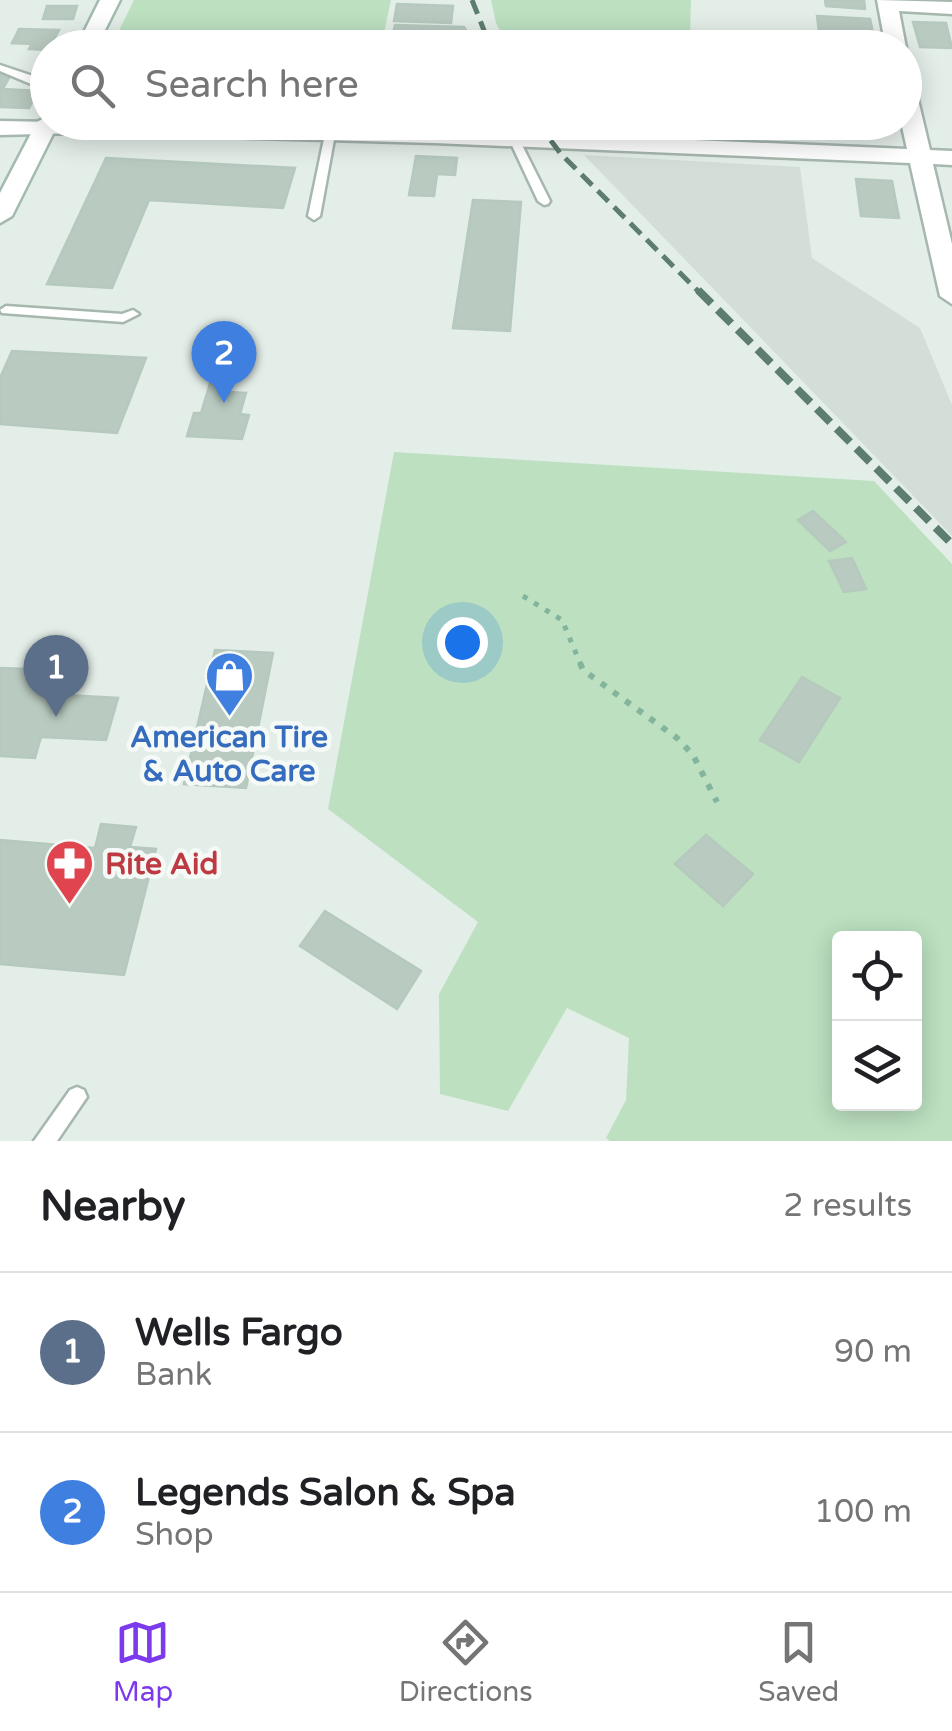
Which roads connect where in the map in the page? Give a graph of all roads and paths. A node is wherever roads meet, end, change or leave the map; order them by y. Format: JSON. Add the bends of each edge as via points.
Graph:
{"nodes":[{"id":1,"x":110,"y":0,"type":"edge"},
{"id":2,"x":887,"y":3,"type":"edge"},
{"id":3,"x":952,"y":8,"type":"edge"},
{"id":4,"x":95,"y":30,"type":"edge"},
{"id":5,"x":892,"y":30,"type":"edge"},
{"id":6,"x":0,"y":68,"type":"edge"},
{"id":7,"x":30,"y":82,"type":"edge"},
{"id":8,"x":30,"y":127,"type":"edge"},
{"id":9,"x":0,"y":128,"type":"edge"},
{"id":10,"x":39,"y":140,"type":"edge"},
{"id":11,"x":329,"y":140,"type":"edge"},
{"id":12,"x":514,"y":140,"type":"edge"},
{"id":13,"x":538,"y":140,"type":"edge"},
{"id":14,"x":916,"y":140,"type":"edge"},
{"id":15,"x":919,"y":156,"type":"junction"},
{"id":16,"x":952,"y":158,"type":"edge"},
{"id":17,"x":544,"y":202,"type":"dead end"},
{"id":18,"x":0,"y":216,"type":"edge"},
{"id":19,"x":314,"y":216,"type":"dead end"},
{"id":20,"x":952,"y":296,"type":"edge"},
{"id":21,"x":2,"y":310,"type":"edge"},
{"id":22,"x":133,"y":314,"type":"dead end"},
{"id":23,"x":522,"y":596,"type":"dead end"},
{"id":24,"x":716,"y":802,"type":"dead end"},
{"id":25,"x":77,"y":1097,"type":"dead end"},
{"id":26,"x":44,"y":1141,"type":"edge"}],
"edges":[{"from":1,"to":4,"type":"street"},
{"from":2,"to":3,"type":"street"},
{"from":2,"to":5,"type":"street"},
{"from":6,"to":7,"type":"lane"},
{"from":8,"to":9,"type":"street"},
{"from":10,"to":18,"type":"street"},
{"from":11,"to":19,"type":"lane"},
{"from":12,"to":17,"type":"lane"},
{"from":13,"to":15,"type":"street"},
{"from":14,"to":15,"type":"street"},
{"from":15,"to":16,"type":"street"},
{"from":15,"to":20,"type":"street"},
{"from":21,"to":22,"type":"lane"},
{"from":23,"to":24,"type":"path","via":[[562,620],[583,670],[677,738]]},
{"from":25,"to":26,"type":"lane"}]}
